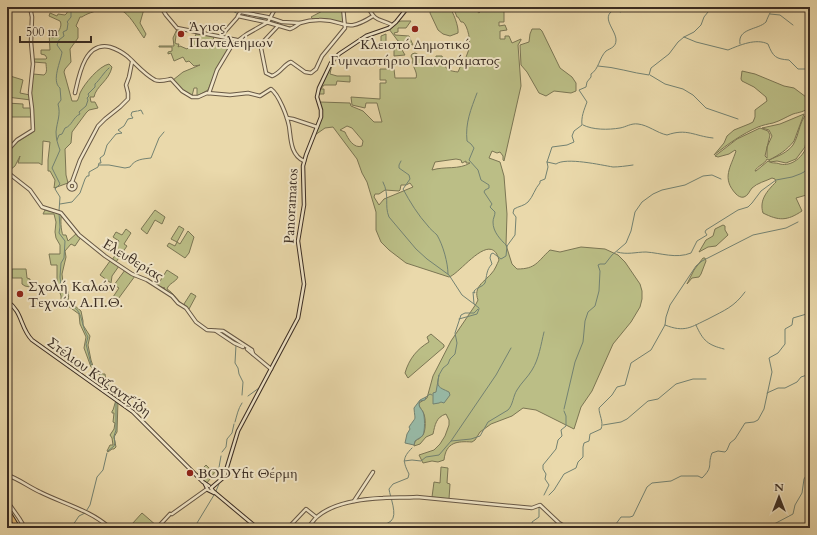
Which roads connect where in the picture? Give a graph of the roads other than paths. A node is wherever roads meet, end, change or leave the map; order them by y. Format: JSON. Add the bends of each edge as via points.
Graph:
{"nodes":[{"id":1,"x":30,"y":7,"type":"edge"},
{"id":2,"x":161,"y":7,"type":"edge"},
{"id":3,"x":243,"y":7,"type":"edge"},
{"id":4,"x":276,"y":7,"type":"edge"},
{"id":5,"x":343,"y":7,"type":"edge"},
{"id":6,"x":368,"y":7,"type":"edge"},
{"id":7,"x":408,"y":7,"type":"edge"},
{"id":8,"x":241,"y":12,"type":"junction"},
{"id":9,"x":238,"y":16,"type":"junction"},
{"id":10,"x":373,"y":16,"type":"junction"},
{"id":11,"x":270,"y":18,"type":"junction"},
{"id":12,"x":267,"y":22,"type":"junction"},
{"id":13,"x":300,"y":23,"type":"junction"},
{"id":14,"x":392,"y":25,"type":"junction"},
{"id":15,"x":278,"y":26,"type":"junction"},
{"id":16,"x":345,"y":26,"type":"junction"},
{"id":17,"x":221,"y":36,"type":"junction"},
{"id":18,"x":237,"y":40,"type":"junction"},
{"id":19,"x":133,"y":65,"type":"junction"},
{"id":20,"x":75,"y":93,"type":"dead end"},
{"id":21,"x":207,"y":93,"type":"junction"},
{"id":22,"x":287,"y":118,"type":"junction"},
{"id":23,"x":317,"y":127,"type":"junction"},
{"id":24,"x":7,"y":151,"type":"edge"},
{"id":25,"x":304,"y":161,"type":"junction"},
{"id":26,"x":7,"y":172,"type":"edge"},
{"id":27,"x":72,"y":182,"type":"dead end"},
{"id":28,"x":7,"y":301,"type":"edge"},
{"id":29,"x":271,"y":369,"type":"junction"},
{"id":30,"x":373,"y":472,"type":"dead end"},
{"id":31,"x":7,"y":475,"type":"edge"},
{"id":32,"x":209,"y":488,"type":"junction"},
{"id":33,"x":7,"y":502,"type":"edge"},
{"id":34,"x":354,"y":502,"type":"junction"},
{"id":35,"x":7,"y":510,"type":"edge"},
{"id":36,"x":7,"y":514,"type":"edge"},
{"id":37,"x":316,"y":517,"type":"junction"},
{"id":38,"x":7,"y":523,"type":"edge"},
{"id":39,"x":10,"y":528,"type":"edge"},
{"id":40,"x":17,"y":528,"type":"edge"},
{"id":41,"x":25,"y":528,"type":"edge"},
{"id":42,"x":111,"y":528,"type":"edge"},
{"id":43,"x":157,"y":528,"type":"edge"},
{"id":44,"x":257,"y":528,"type":"edge"},
{"id":45,"x":288,"y":528,"type":"edge"},
{"id":46,"x":308,"y":528,"type":"edge"},
{"id":47,"x":567,"y":528,"type":"edge"}],
"edges":[{"from":1,"to":24,"type":"street","via":[[33,64],[30,93],[33,129]]},
{"from":2,"to":17,"type":"street","via":[[177,28],[209,36]]},
{"from":3,"to":8,"type":"street"},
{"from":4,"to":11,"type":"street"},
{"from":5,"to":16,"type":"street"},
{"from":6,"to":10,"type":"street"},
{"from":7,"to":14,"type":"street","name":"Panoramatos"},
{"from":8,"to":9,"type":"street"},
{"from":8,"to":11,"type":"street"},
{"from":9,"to":12,"type":"street"},
{"from":9,"to":17,"type":"street"},
{"from":10,"to":14,"type":"street"},
{"from":10,"to":16,"type":"street","via":[[361,23]]},
{"from":11,"to":12,"type":"street"},
{"from":11,"to":13,"type":"street"},
{"from":12,"to":15,"type":"street"},
{"from":12,"to":18,"type":"street"},
{"from":13,"to":15,"type":"street","via":[[290,29]]},
{"from":13,"to":16,"type":"street","via":[[322,20]]},
{"from":14,"to":23,"type":"street","name":"Panoramatos","via":[[351,45],[331,63],[318,93],[321,113]]},
{"from":15,"to":16,"type":"street","via":[[261,44],[264,68],[272,76],[291,62],[305,72],[310,73],[316,69],[321,56]]},
{"from":17,"to":18,"type":"street"},
{"from":18,"to":21,"type":"street","via":[[218,67]]},
{"from":19,"to":20,"type":"street","via":[[124,54],[114,49],[97,47],[84,62]]},
{"from":19,"to":21,"type":"street","via":[[156,80],[171,80],[192,97]]},
{"from":19,"to":27,"type":"street","via":[[126,85],[128,99],[98,126],[80,159]]},
{"from":21,"to":22,"type":"street","via":[[248,93],[260,96],[272,90]]},
{"from":22,"to":23,"type":"street"},
{"from":22,"to":25,"type":"street","via":[[294,151]]},
{"from":23,"to":25,"type":"street","name":"Panoramatos"},
{"from":25,"to":29,"type":"street","name":"Panoramatos","via":[[304,205],[298,241],[304,290],[297,319]]},
{"from":26,"to":29,"type":"street","name":"Ελευθερίας","via":[[30,190],[43,209],[61,213],[77,233],[101,254],[172,295],[196,322],[207,330],[216,330]]},
{"from":28,"to":32,"type":"street","name":"Στέλιου Καζαντζίδη","via":[[19,313],[32,340],[134,412]]},
{"from":29,"to":32,"type":"street","name":"Panoramatos","via":[[237,433],[224,476]]},
{"from":30,"to":34,"type":"street"},
{"from":31,"to":42,"type":"street","via":[[86,512]]},
{"from":32,"to":43,"type":"street","name":"Panoramatos","via":[[177,509]]},
{"from":32,"to":44,"type":"street","name":"Στέλιου Καζαντζίδη"},
{"from":33,"to":41,"type":"street"},
{"from":34,"to":37,"type":"street","via":[[331,508]]},
{"from":34,"to":47,"type":"street","via":[[419,497],[532,508],[540,505]]},
{"from":35,"to":40,"type":"highway"},
{"from":36,"to":40,"type":"highway"},
{"from":37,"to":45,"type":"street","via":[[306,510]]},
{"from":37,"to":46,"type":"street"},
{"from":38,"to":39,"type":"street"}]}
